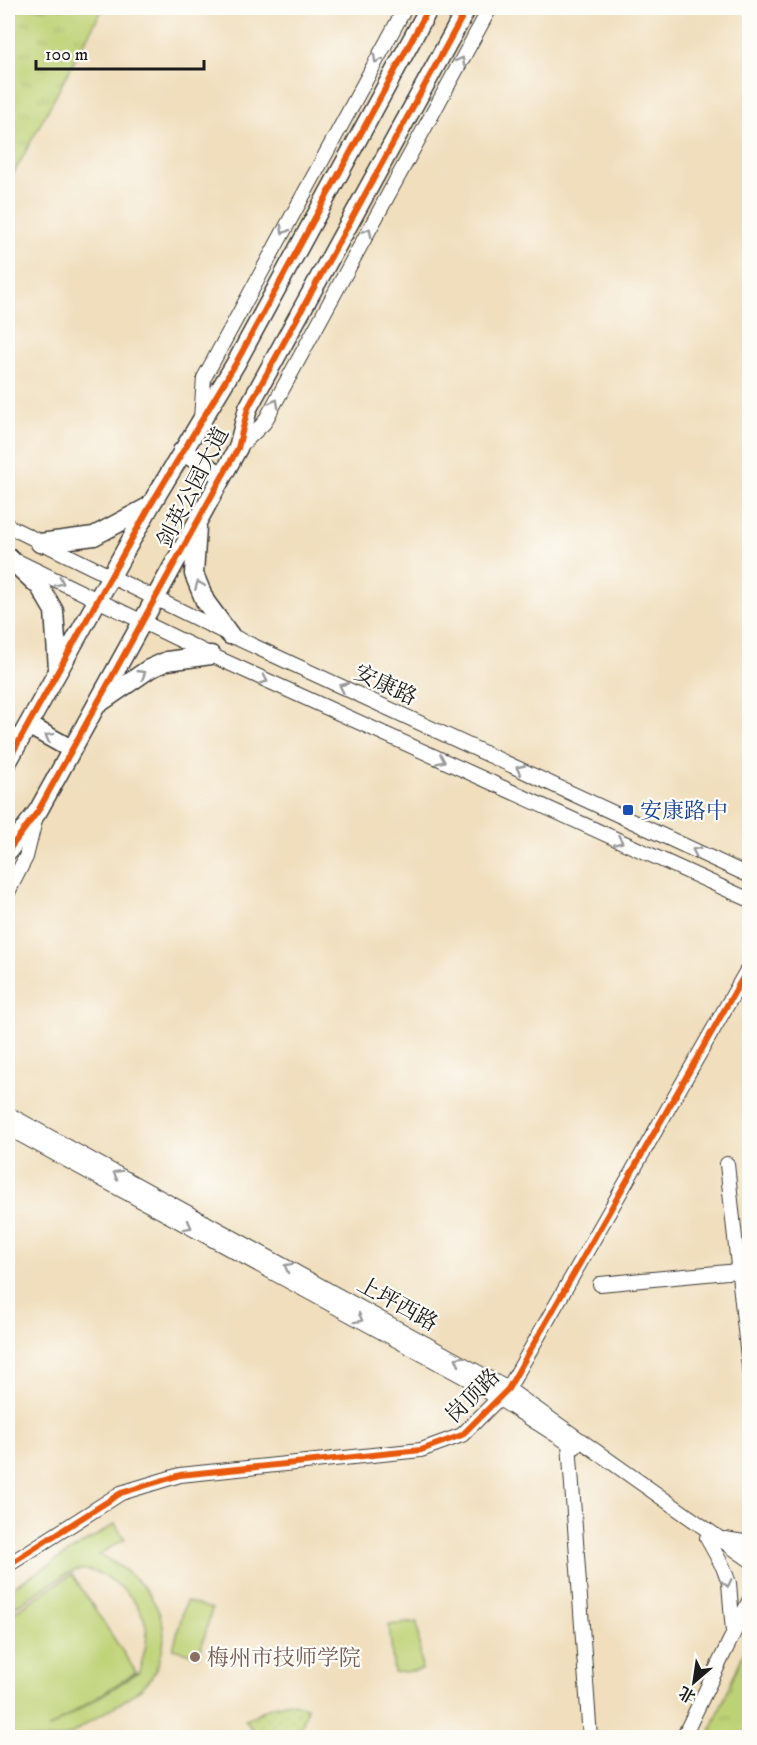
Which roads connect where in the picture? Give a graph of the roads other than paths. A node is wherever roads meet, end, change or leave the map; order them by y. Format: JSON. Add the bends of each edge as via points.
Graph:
{"nodes":[{"id":1,"x":405,"y":8,"type":"edge"},
{"id":2,"x":429,"y":8,"type":"edge"},
{"id":3,"x":467,"y":8,"type":"edge"},
{"id":4,"x":490,"y":8,"type":"edge"},
{"id":5,"x":201,"y":418,"type":"junction"},
{"id":6,"x":238,"y":448,"type":"junction"},
{"id":7,"x":182,"y":451,"type":"junction"},
{"id":8,"x":222,"y":476,"type":"junction"},
{"id":9,"x":150,"y":506,"type":"junction"},
{"id":10,"x":198,"y":519,"type":"junction"},
{"id":11,"x":8,"y":526,"type":"edge"},
{"id":12,"x":40,"y":543,"type":"junction"},
{"id":13,"x":8,"y":556,"type":"edge"},
{"id":14,"x":110,"y":577,"type":"junction"},
{"id":15,"x":154,"y":598,"type":"junction"},
{"id":16,"x":97,"y":600,"type":"junction"},
{"id":17,"x":141,"y":621,"type":"junction"},
{"id":18,"x":230,"y":634,"type":"junction"},
{"id":19,"x":211,"y":655,"type":"junction"},
{"id":20,"x":58,"y":669,"type":"junction"},
{"id":21,"x":94,"y":706,"type":"junction"},
{"id":22,"x":28,"y":724,"type":"junction"},
{"id":23,"x":71,"y":749,"type":"junction"},
{"id":24,"x":8,"y":761,"type":"edge"},
{"id":25,"x":38,"y":811,"type":"junction"},
{"id":26,"x":8,"y":851,"type":"edge"},
{"id":27,"x":750,"y":876,"type":"edge"},
{"id":28,"x":8,"y":892,"type":"edge"},
{"id":29,"x":744,"y":898,"type":"edge"},
{"id":30,"x":750,"y":909,"type":"edge"},
{"id":31,"x":750,"y":965,"type":"edge"},
{"id":32,"x":8,"y":1114,"type":"edge"},
{"id":33,"x":8,"y":1128,"type":"edge"},
{"id":34,"x":727,"y":1164,"type":"dead end"},
{"id":35,"x":738,"y":1271,"type":"junction"},
{"id":36,"x":600,"y":1284,"type":"dead end"},
{"id":37,"x":750,"y":1376,"type":"edge"},
{"id":38,"x":503,"y":1393,"type":"junction"},
{"id":39,"x":569,"y":1443,"type":"junction"},
{"id":40,"x":713,"y":1538,"type":"junction"},
{"id":41,"x":750,"y":1543,"type":"edge"},
{"id":42,"x":750,"y":1560,"type":"edge"},
{"id":43,"x":8,"y":1565,"type":"edge"},
{"id":44,"x":750,"y":1567,"type":"edge"},
{"id":45,"x":750,"y":1599,"type":"edge"},
{"id":46,"x":750,"y":1621,"type":"edge"},
{"id":47,"x":734,"y":1631,"type":"junction"},
{"id":48,"x":590,"y":1737,"type":"edge"},
{"id":49,"x":683,"y":1737,"type":"edge"}],
"edges":[{"from":1,"to":5,"type":"street","one_way":true,"via":[[204,378]]},
{"from":2,"to":5,"type":"main road","name":"剑英公园大道","via":[[236,363]]},
{"from":3,"to":6,"type":"main road","name":"剑英公园大道","via":[[248,408]]},
{"from":6,"to":4,"type":"street","one_way":true,"via":[[264,423]]},
{"from":5,"to":7,"type":"main road","name":"剑英公园大道"},
{"from":6,"to":8,"type":"main road","name":"剑英公园大道"},
{"from":7,"to":8,"type":"main road"},
{"from":7,"to":9,"type":"main road","name":"剑英公园大道"},
{"from":8,"to":10,"type":"main road","name":"剑英公园大道"},
{"from":9,"to":12,"type":"main road","via":[[94,536]]},
{"from":9,"to":14,"type":"main road","name":"剑英公园大道"},
{"from":10,"to":15,"type":"main road","name":"剑英公园大道"},
{"from":18,"to":10,"type":"main road","one_way":true,"via":[[205,602],[194,574]]},
{"from":11,"to":12,"type":"street","name":"安康路"},
{"from":12,"to":14,"type":"street","name":"安康路"},
{"from":13,"to":16,"type":"street","name":"安康路","one_way":true},
{"from":13,"to":20,"type":"main road","via":[[40,587],[54,611]]},
{"from":14,"to":15,"type":"street","name":"安康路"},
{"from":14,"to":16,"type":"main road","name":"剑英公园大道"},
{"from":15,"to":17,"type":"main road","name":"剑英公园大道"},
{"from":15,"to":18,"type":"street","name":"安康路"},
{"from":16,"to":17,"type":"street","name":"安康路"},
{"from":16,"to":20,"type":"main road","name":"剑英公园大道"},
{"from":17,"to":19,"type":"street","name":"安康路"},
{"from":17,"to":21,"type":"main road","name":"剑英公园大道"},
{"from":27,"to":18,"type":"street","name":"安康路","one_way":true},
{"from":21,"to":19,"type":"main road","one_way":true,"via":[[139,675],[167,662]]},
{"from":19,"to":29,"type":"street","name":"安康路","one_way":true},
{"from":20,"to":22,"type":"main road","name":"剑英公园大道"},
{"from":21,"to":23,"type":"main road","name":"剑英公园大道"},
{"from":23,"to":22,"type":"main road","one_way":true},
{"from":22,"to":24,"type":"main road","name":"剑英公园大道"},
{"from":23,"to":25,"type":"main road","name":"剑英公园大道"},
{"from":25,"to":26,"type":"main road","name":"剑英公园大道"},
{"from":25,"to":28,"type":"street","via":[[26,857]]},
{"from":29,"to":30,"type":"street"},
{"from":31,"to":38,"type":"street","name":"岗顶路"},
{"from":38,"to":32,"type":"street","name":"上坪西路","one_way":true,"via":[[454,1358]]},
{"from":33,"to":38,"type":"street","name":"上坪西路","one_way":true},
{"from":34,"to":35,"type":"street"},
{"from":35,"to":36,"type":"street"},
{"from":35,"to":37,"type":"street"},
{"from":38,"to":39,"type":"street","name":"上坪西路"},
{"from":38,"to":40,"type":"street","name":"上坪西路"},
{"from":38,"to":43,"type":"street","name":"岗顶路","via":[[462,1435],[421,1450],[180,1475],[121,1493]]},
{"from":39,"to":40,"type":"street","name":"上坪西路"},
{"from":39,"to":48,"type":"street"},
{"from":40,"to":41,"type":"street"},
{"from":40,"to":42,"type":"street","name":"上坪西路"},
{"from":40,"to":44,"type":"street","name":"上坪西路"},
{"from":40,"to":47,"type":"street","one_way":true,"via":[[729,1583]]},
{"from":45,"to":47,"type":"street"},
{"from":46,"to":47,"type":"street"},
{"from":47,"to":49,"type":"street"}]}
